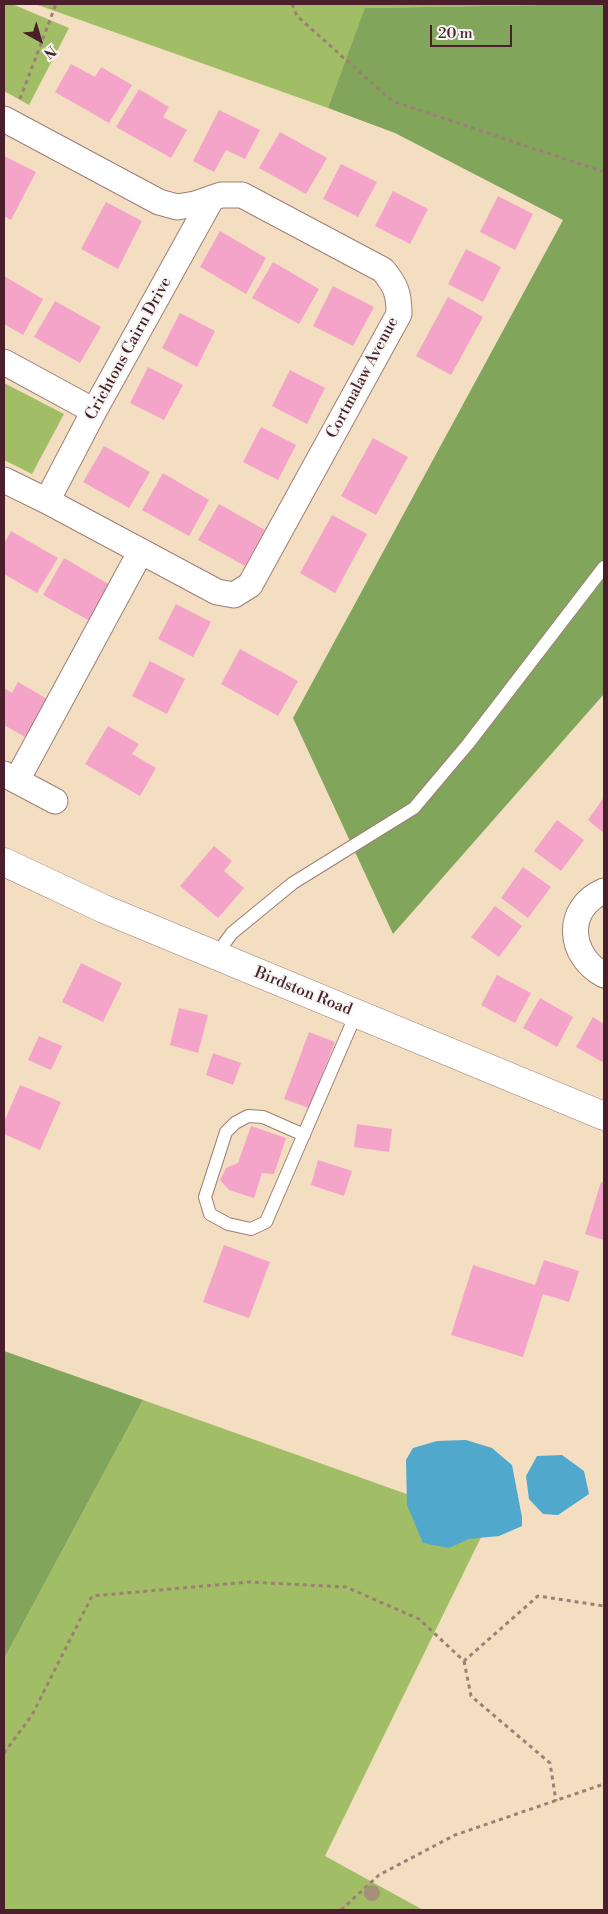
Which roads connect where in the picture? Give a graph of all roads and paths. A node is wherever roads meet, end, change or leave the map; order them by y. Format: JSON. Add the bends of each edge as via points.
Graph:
{"nodes":[{"id":1,"x":56,"y":4,"type":"edge"},
{"id":2,"x":292,"y":4,"type":"edge"},
{"id":3,"x":7,"y":121,"type":"edge"},
{"id":4,"x":604,"y":172,"type":"edge"},
{"id":5,"x":212,"y":198,"type":"junction"},
{"id":6,"x":4,"y":362,"type":"edge"},
{"id":7,"x":94,"y":411,"type":"junction"},
{"id":8,"x":4,"y":480,"type":"edge"},
{"id":9,"x":48,"y":501,"type":"junction"},
{"id":10,"x":141,"y":551,"type":"junction"},
{"id":11,"x":604,"y":567,"type":"edge"},
{"id":12,"x":11,"y":777,"type":"edge"},
{"id":13,"x":55,"y":801,"type":"dead end"},
{"id":14,"x":4,"y":862,"type":"edge"},
{"id":15,"x":604,"y":891,"type":"edge"},
{"id":16,"x":215,"y":956,"type":"junction"},
{"id":17,"x":604,"y":975,"type":"edge"},
{"id":18,"x":356,"y":1014,"type":"junction"},
{"id":19,"x":604,"y":1116,"type":"edge"},
{"id":20,"x":304,"y":1135,"type":"junction"},
{"id":21,"x":604,"y":1606,"type":"edge"},
{"id":22,"x":464,"y":1661,"type":"junction"},
{"id":23,"x":4,"y":1752,"type":"edge"},
{"id":24,"x":604,"y":1784,"type":"edge"},
{"id":25,"x":556,"y":1801,"type":"junction"},
{"id":26,"x":341,"y":1910,"type":"edge"}],
"edges":[{"from":1,"to":3,"type":"path"},
{"from":2,"to":4,"type":"path","via":[[297,16],[392,101]]},
{"from":3,"to":5,"type":"street","name":"Cortmalaw Avenue","via":[[159,202],[177,207]]},
{"from":5,"to":7,"type":"street","name":"Crichtons Cairn Drive"},
{"from":5,"to":10,"type":"street","name":"Cortmalaw Avenue","via":[[242,195],[384,270],[394,284],[399,314],[250,585],[234,595],[218,592]]},
{"from":6,"to":7,"type":"street"},
{"from":7,"to":9,"type":"street","name":"Crichtons Cairn Drive"},
{"from":8,"to":9,"type":"street","name":"Cortmalaw Avenue"},
{"from":9,"to":10,"type":"street","name":"Cortmalaw Avenue"},
{"from":10,"to":12,"type":"street"},
{"from":11,"to":16,"type":"lane","via":[[468,744],[414,808],[293,884],[232,933]]},
{"from":12,"to":13,"type":"street"},
{"from":14,"to":16,"type":"main road","name":"Birdston Road","via":[[104,910]]},
{"from":15,"to":17,"type":"street","via":[[585,904],[575,931],[583,958]]},
{"from":16,"to":18,"type":"main road","name":"Birdston Road"},
{"from":18,"to":19,"type":"main road","name":"Birdston Road"},
{"from":18,"to":20,"type":"lane"},
{"from":20,"to":20,"type":"lane","via":[[266,1222],[252,1229],[228,1224],[210,1214],[205,1197],[226,1132],[235,1122],[248,1116],[263,1117]]},
{"from":21,"to":22,"type":"path","via":[[538,1596]]},
{"from":22,"to":23,"type":"path","via":[[420,1619],[346,1587],[249,1582],[92,1596],[32,1715]]},
{"from":22,"to":25,"type":"path","via":[[471,1696],[550,1763]]},
{"from":24,"to":25,"type":"path"},
{"from":25,"to":26,"type":"path","via":[[456,1835],[380,1875]]}]}
